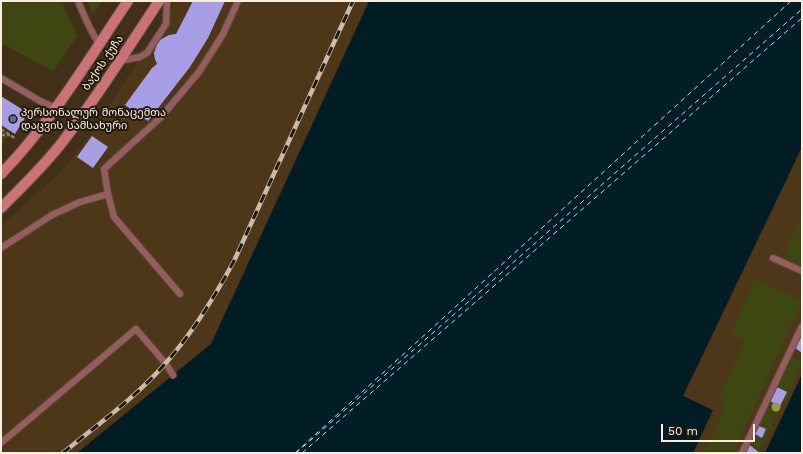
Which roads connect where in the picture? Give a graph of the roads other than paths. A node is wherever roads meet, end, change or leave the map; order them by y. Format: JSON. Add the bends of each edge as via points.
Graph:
{"nodes":[{"id":1,"x":78,"y":1,"type":"edge"},
{"id":2,"x":128,"y":1,"type":"edge"},
{"id":3,"x":159,"y":1,"type":"edge"},
{"id":4,"x":167,"y":1,"type":"edge"},
{"id":5,"x":238,"y":1,"type":"edge"},
{"id":6,"x":99,"y":44,"type":"junction"},
{"id":7,"x":120,"y":61,"type":"junction"},
{"id":8,"x":1,"y":78,"type":"edge"},
{"id":9,"x":56,"y":108,"type":"junction"},
{"id":10,"x":1,"y":174,"type":"edge"},
{"id":11,"x":108,"y":194,"type":"junction"},
{"id":12,"x":1,"y":208,"type":"edge"},
{"id":13,"x":1,"y":248,"type":"edge"},
{"id":14,"x":773,"y":258,"type":"dead end"},
{"id":15,"x":802,"y":271,"type":"edge"},
{"id":16,"x":180,"y":294,"type":"dead end"},
{"id":17,"x":802,"y":326,"type":"edge"},
{"id":18,"x":172,"y":375,"type":"dead end"},
{"id":19,"x":1,"y":443,"type":"edge"},
{"id":20,"x":742,"y":453,"type":"edge"}],
"edges":[{"from":1,"to":6,"type":"lane","via":[[88,28]]},
{"from":2,"to":6,"type":"main road","name":"ბაქოს ქუჩა"},
{"from":3,"to":7,"type":"main road","name":"ბაქოს ქუჩა"},
{"from":4,"to":7,"type":"lane","via":[[166,24],[147,53]]},
{"from":5,"to":11,"type":"lane","via":[[223,34],[199,72],[161,117],[104,169]]},
{"from":6,"to":9,"type":"main road","name":"ბაქოს ქუჩა"},
{"from":7,"to":12,"type":"main road","name":"ბაქოს ქუჩა","via":[[64,141]]},
{"from":8,"to":9,"type":"lane"},
{"from":9,"to":10,"type":"main road","name":"ბაქოს ქუჩა"},
{"from":11,"to":13,"type":"lane","via":[[80,202],[52,215]]},
{"from":11,"to":16,"type":"lane","via":[[114,218]]},
{"from":14,"to":15,"type":"lane"},
{"from":17,"to":20,"type":"lane"},
{"from":18,"to":19,"type":"lane","via":[[166,364],[136,329]]}]}
